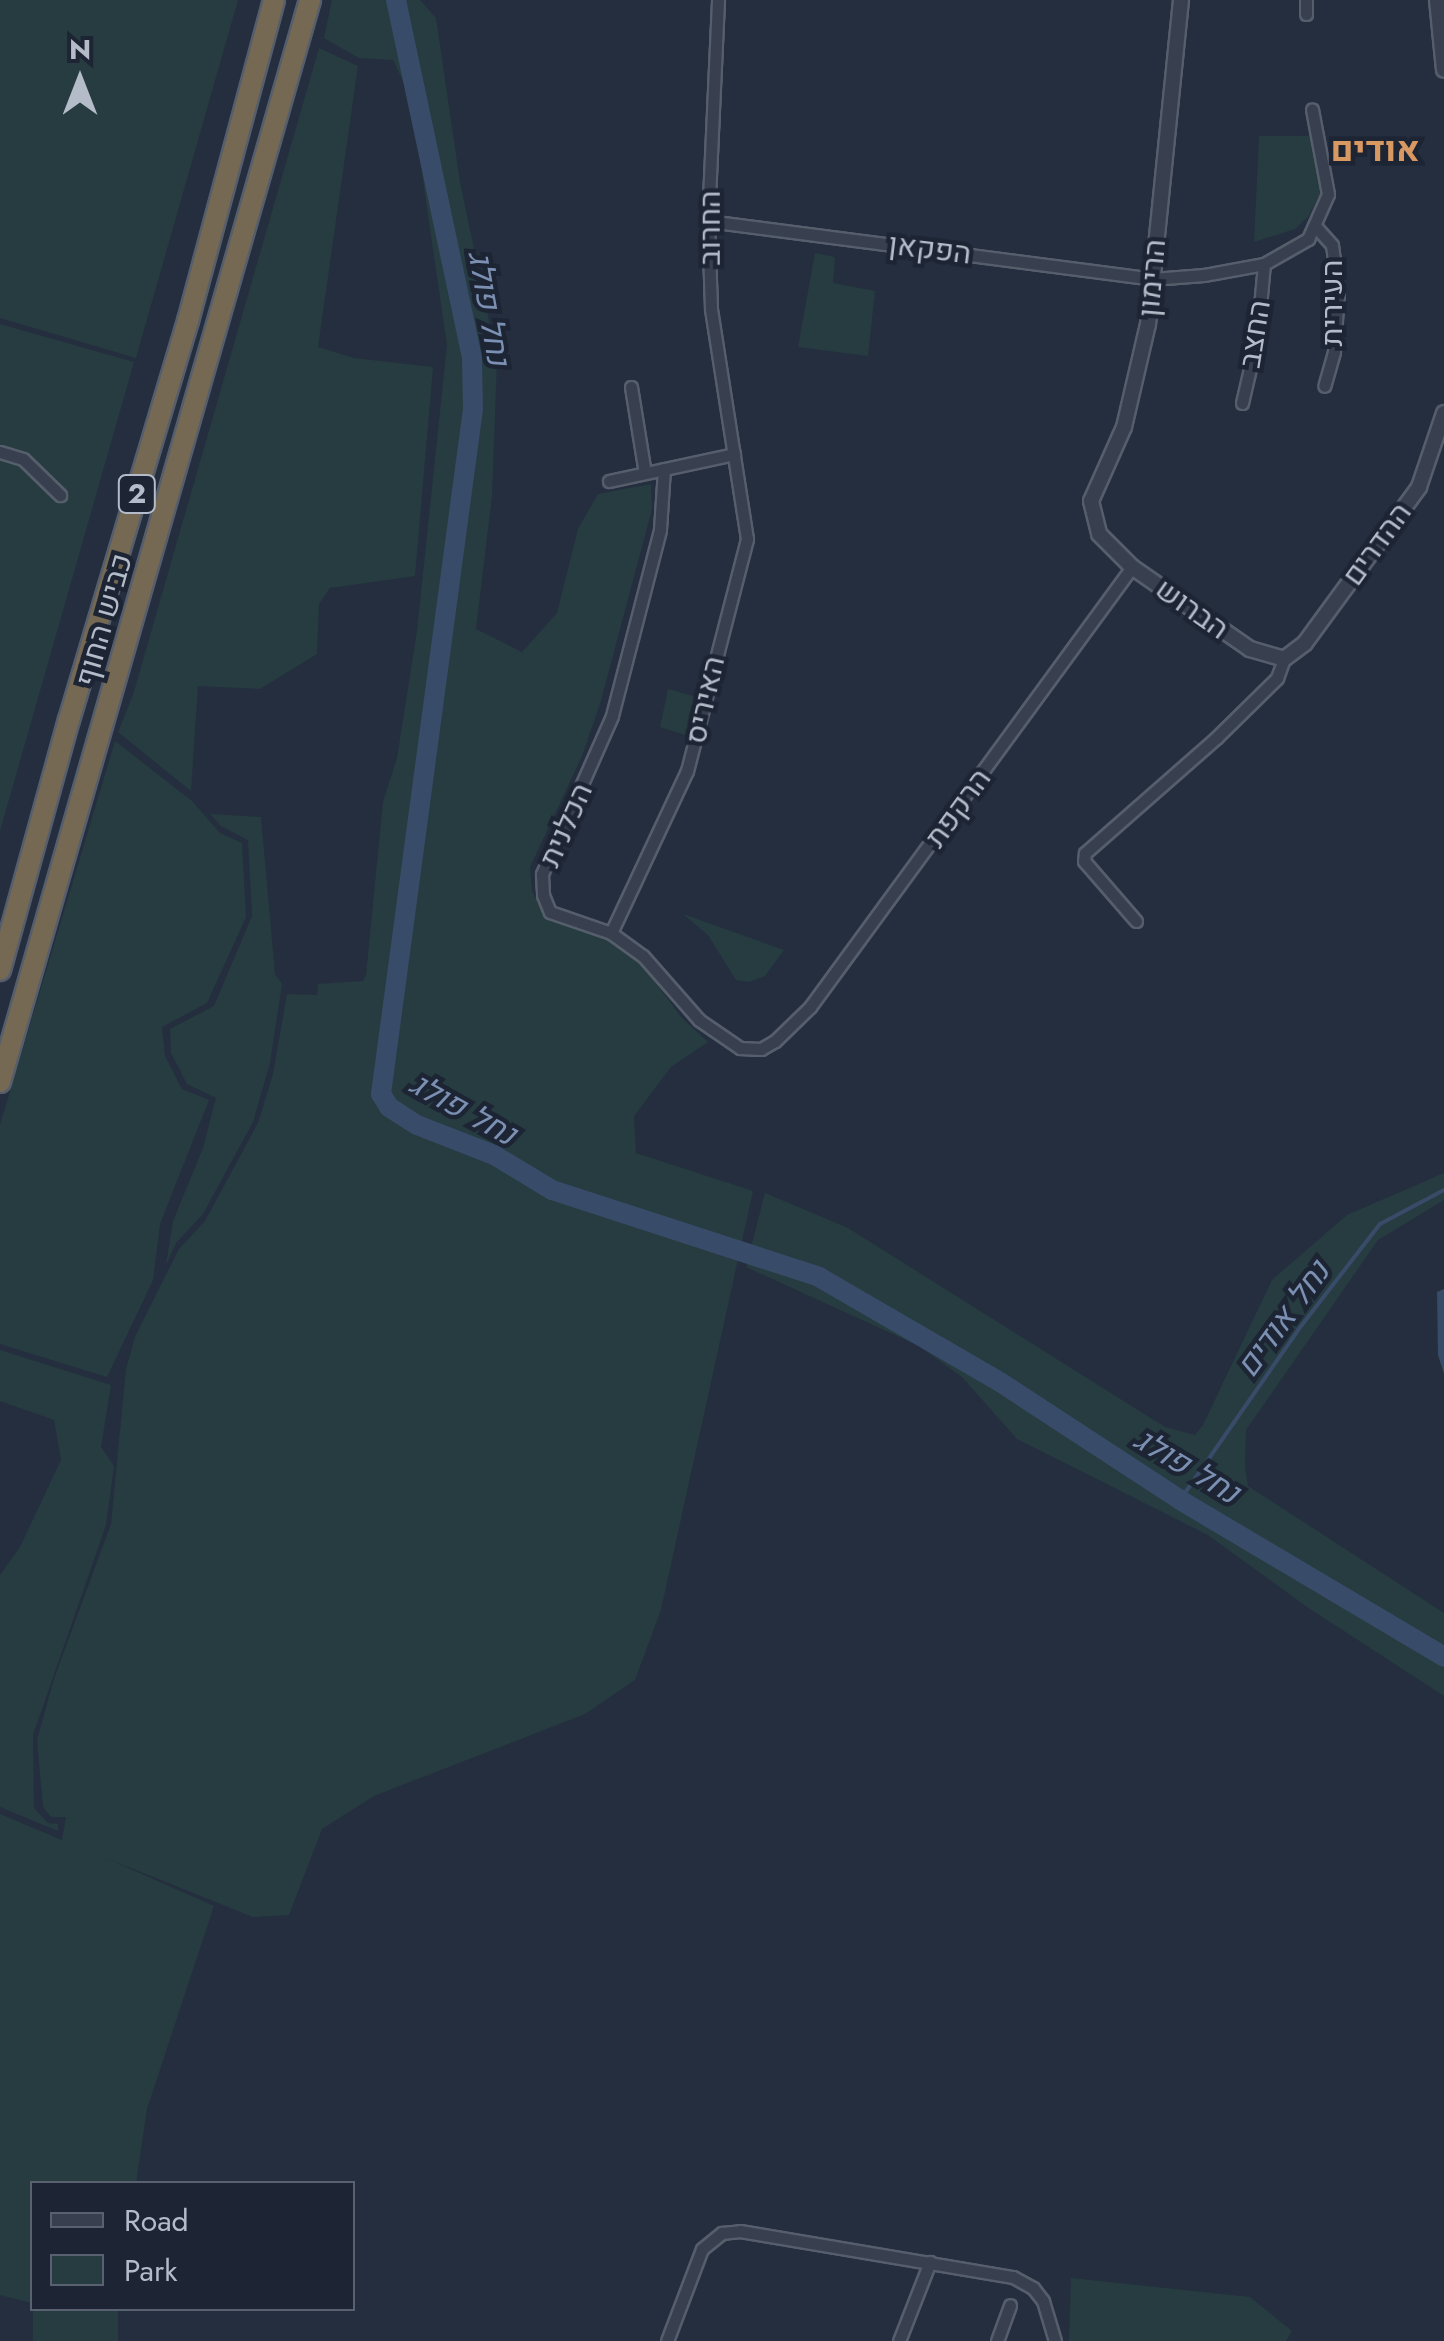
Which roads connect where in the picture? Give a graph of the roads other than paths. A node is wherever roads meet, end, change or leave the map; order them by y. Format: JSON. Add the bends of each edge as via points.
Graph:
{"nodes":[{"id":1,"x":274,"y":0,"type":"edge"},
{"id":2,"x":310,"y":0,"type":"edge"},
{"id":3,"x":718,"y":0,"type":"edge"},
{"id":4,"x":1181,"y":0,"type":"edge"},
{"id":5,"x":1437,"y":0,"type":"edge"},
{"id":6,"x":1444,"y":70,"type":"edge"},
{"id":7,"x":1312,"y":109,"type":"dead end"},
{"id":8,"x":708,"y":221,"type":"junction"},
{"id":9,"x":1315,"y":226,"type":"junction"},
{"id":10,"x":1264,"y":264,"type":"junction"},
{"id":11,"x":1152,"y":279,"type":"junction"},
{"id":12,"x":1324,"y":386,"type":"dead end"},
{"id":13,"x":630,"y":387,"type":"dead end"},
{"id":14,"x":1242,"y":403,"type":"dead end"},
{"id":15,"x":1444,"y":413,"type":"edge"},
{"id":16,"x":0,"y":452,"type":"edge"},
{"id":17,"x":734,"y":454,"type":"junction"},
{"id":18,"x":664,"y":469,"type":"junction"},
{"id":19,"x":645,"y":473,"type":"junction"},
{"id":20,"x":609,"y":481,"type":"dead end"},
{"id":21,"x":60,"y":494,"type":"dead end"},
{"id":22,"x":1107,"y":544,"type":"joint"},
{"id":23,"x":1132,"y":567,"type":"junction"},
{"id":24,"x":1284,"y":659,"type":"junction"},
{"id":25,"x":1136,"y":922,"type":"dead end"},
{"id":26,"x":611,"y":933,"type":"junction"},
{"id":27,"x":0,"y":970,"type":"edge"},
{"id":28,"x":775,"y":1041,"type":"joint"},
{"id":29,"x":0,"y":1082,"type":"edge"},
{"id":30,"x":930,"y":2262,"type":"junction"},
{"id":31,"x":1010,"y":2305,"type":"dead end"},
{"id":32,"x":667,"y":2341,"type":"edge"},
{"id":33,"x":899,"y":2341,"type":"edge"},
{"id":34,"x":997,"y":2341,"type":"edge"},
{"id":35,"x":1056,"y":2341,"type":"edge"}],
"edges":[{"from":1,"to":27,"type":"highway","name":"כביש החוף","number":"2"},
{"from":2,"to":29,"type":"highway","name":"כביש החוף","number":"2"},
{"from":3,"to":8,"type":"street","name":"החרוב"},
{"from":4,"to":11,"type":"street","name":"הרימון"},
{"from":5,"to":6,"type":"street"},
{"from":7,"to":9,"type":"street","via":[[1328,194]]},
{"from":8,"to":11,"type":"street","name":"הפקאן"},
{"from":8,"to":17,"type":"street","name":"החרוב","via":[[713,340]]},
{"from":9,"to":10,"type":"street","name":"הפקאן","via":[[1308,240]]},
{"from":9,"to":12,"type":"street","name":"העירית","via":[[1332,244],[1338,290]]},
{"from":10,"to":11,"type":"street","name":"הפקאן"},
{"from":10,"to":14,"type":"street","name":"החצב"},
{"from":11,"to":22,"type":"street","name":"הרימון","via":[[1132,404],[1091,501]]},
{"from":13,"to":19,"type":"street"},
{"from":15,"to":24,"type":"street","name":"ההדרים","via":[[1418,487],[1305,642]]},
{"from":16,"to":21,"type":"street","via":[[23,459]]},
{"from":17,"to":18,"type":"street"},
{"from":17,"to":26,"type":"street","name":"האיריס","via":[[746,512],[741,575],[712,660],[687,771]]},
{"from":18,"to":19,"type":"street"},
{"from":18,"to":26,"type":"street","name":"הכלנית","via":[[660,530],[607,733],[542,874],[550,912]]},
{"from":19,"to":20,"type":"street"},
{"from":22,"to":23,"type":"street","name":"הברוש"},
{"from":23,"to":24,"type":"street","name":"הברוש","via":[[1250,650]]},
{"from":23,"to":28,"type":"street","name":"הרקפת","via":[[867,934]]},
{"from":24,"to":25,"type":"street","via":[[1277,678],[1241,714],[1085,852],[1084,861]]},
{"from":26,"to":28,"type":"street","name":"הכלנית","via":[[643,956],[726,1042],[754,1049]]},
{"from":30,"to":32,"type":"street","via":[[722,2233],[697,2258]]},
{"from":30,"to":33,"type":"street"},
{"from":30,"to":35,"type":"street","via":[[1024,2281],[1050,2310]]},
{"from":31,"to":34,"type":"street"}]}
